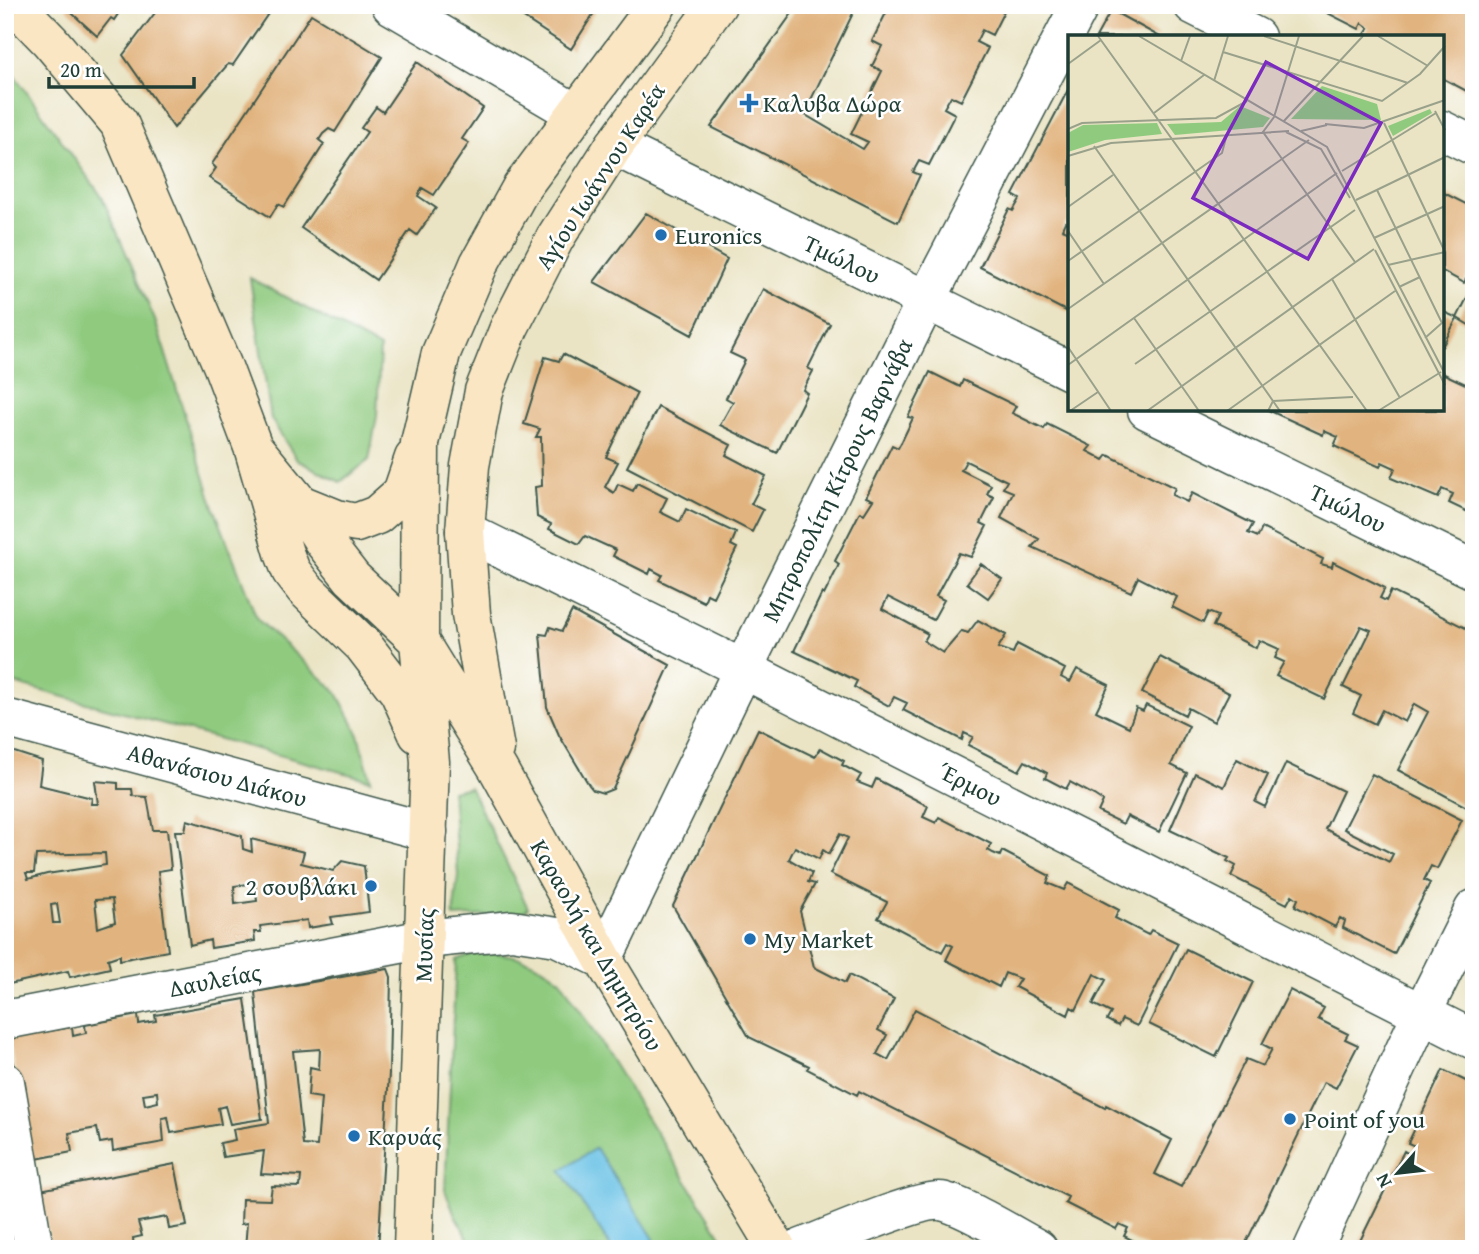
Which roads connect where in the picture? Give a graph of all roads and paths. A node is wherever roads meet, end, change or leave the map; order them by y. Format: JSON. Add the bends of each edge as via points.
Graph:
{"nodes":[{"id":1,"x":15,"y":5,"type":"edge"},
{"id":2,"x":391,"y":5,"type":"edge"},
{"id":3,"x":657,"y":5,"type":"edge"},
{"id":4,"x":717,"y":5,"type":"edge"},
{"id":5,"x":1080,"y":5,"type":"edge"},
{"id":6,"x":1193,"y":5,"type":"edge"},
{"id":7,"x":1252,"y":35,"type":"edge"},
{"id":8,"x":576,"y":113,"type":"junction"},
{"id":9,"x":1444,"y":131,"type":"edge"},
{"id":10,"x":614,"y":146,"type":"junction"},
{"id":11,"x":1474,"y":146,"type":"edge"},
{"id":12,"x":926,"y":301,"type":"junction"},
{"id":13,"x":1068,"y":371,"type":"edge"},
{"id":14,"x":1149,"y":411,"type":"edge"},
{"id":15,"x":420,"y":443,"type":"junction"},
{"id":16,"x":253,"y":447,"type":"junction"},
{"id":17,"x":300,"y":504,"type":"junction"},
{"id":18,"x":465,"y":531,"type":"junction"},
{"id":19,"x":1474,"y":570,"type":"edge"},
{"id":20,"x":419,"y":642,"type":"junction"},
{"id":21,"x":743,"y":669,"type":"junction"},
{"id":22,"x":5,"y":718,"type":"edge"},
{"id":23,"x":430,"y":762,"type":"junction"},
{"id":24,"x":498,"y":769,"type":"junction"},
{"id":25,"x":428,"y":832,"type":"junction"},
{"id":26,"x":1474,"y":909,"type":"edge"},
{"id":27,"x":425,"y":939,"type":"junction"},
{"id":28,"x":603,"y":959,"type":"junction"},
{"id":29,"x":1421,"y":1015,"type":"junction"},
{"id":30,"x":5,"y":1020,"type":"edge"},
{"id":31,"x":1474,"y":1040,"type":"edge"},
{"id":32,"x":5,"y":1082,"type":"edge"},
{"id":33,"x":418,"y":1243,"type":"edge"},
{"id":34,"x":34,"y":1249,"type":"edge"},
{"id":35,"x":777,"y":1249,"type":"edge"},
{"id":36,"x":799,"y":1249,"type":"edge"},
{"id":37,"x":1038,"y":1249,"type":"edge"},
{"id":38,"x":1313,"y":1249,"type":"edge"}],
"edges":[{"from":1,"to":16,"type":"street","via":[[118,123]]},
{"from":2,"to":8,"type":"street"},
{"from":3,"to":8,"type":"street","name":"Αγίου Ιωάννου Καρέα"},
{"from":4,"to":10,"type":"street","name":"Αγίου Ιωάννου Καρέα"},
{"from":5,"to":12,"type":"street","name":"Μητροπολίτη Κίτρους Βαρνάβα"},
{"from":6,"to":7,"type":"street"},
{"from":8,"to":15,"type":"street","name":"Αγίου Ιωάννου Καρέα","via":[[521,188],[479,264],[441,353]]},
{"from":9,"to":11,"type":"street"},
{"from":10,"to":12,"type":"street","name":"Τμώλου"},
{"from":10,"to":18,"type":"street","name":"Αγίου Ιωάννου Καρέα","via":[[555,238],[509,328],[484,391],[470,466]]},
{"from":12,"to":13,"type":"street","name":"Τμώλου"},
{"from":12,"to":21,"type":"street","name":"Μητροπολίτη Κίτρους Βαρνάβα"},
{"from":14,"to":19,"type":"street","name":"Τμώλου"},
{"from":15,"to":17,"type":"street","via":[[402,493],[377,515],[356,523]]},
{"from":15,"to":20,"type":"street","name":"Αγίου Ιωάννου Καρέα"},
{"from":16,"to":17,"type":"street","name":"Καραολή και Δημητρίου"},
{"from":16,"to":23,"type":"street","via":[[291,571],[363,645],[399,692]]},
{"from":17,"to":20,"type":"street","name":"Καραολή και Δημητρίου","via":[[352,578]]},
{"from":18,"to":21,"type":"street","name":"Έρμου"},
{"from":18,"to":24,"type":"street","name":"Αγίου Ιωάννου Καρέα","via":[[471,614]]},
{"from":20,"to":23,"type":"street","name":"Μυσίας"},
{"from":20,"to":24,"type":"street","name":"Καραολή και Δημητρίου"},
{"from":21,"to":28,"type":"street","name":"Μητροπολίτη Κίτρους Βαρνάβα"},
{"from":21,"to":29,"type":"street","name":"Έρμου"},
{"from":22,"to":25,"type":"street","name":"Αθανάσιου Διάκου"},
{"from":23,"to":25,"type":"street","name":"Μυσίας"},
{"from":24,"to":28,"type":"street","name":"Καραολή και Δημητρίου"},
{"from":25,"to":27,"type":"street","name":"Μυσίας"},
{"from":26,"to":29,"type":"street"},
{"from":27,"to":28,"type":"street","name":"Δαυλείας","via":[[512,930],[556,937]]},
{"from":27,"to":30,"type":"street","name":"Δαυλείας"},
{"from":27,"to":33,"type":"street","name":"Μυσίας"},
{"from":28,"to":35,"type":"street","name":"Καραολή και Δημητρίου"},
{"from":29,"to":31,"type":"street","name":"Έρμου"},
{"from":29,"to":38,"type":"street"},
{"from":32,"to":34,"type":"street"},
{"from":36,"to":37,"type":"street","via":[[940,1201]]}]}
